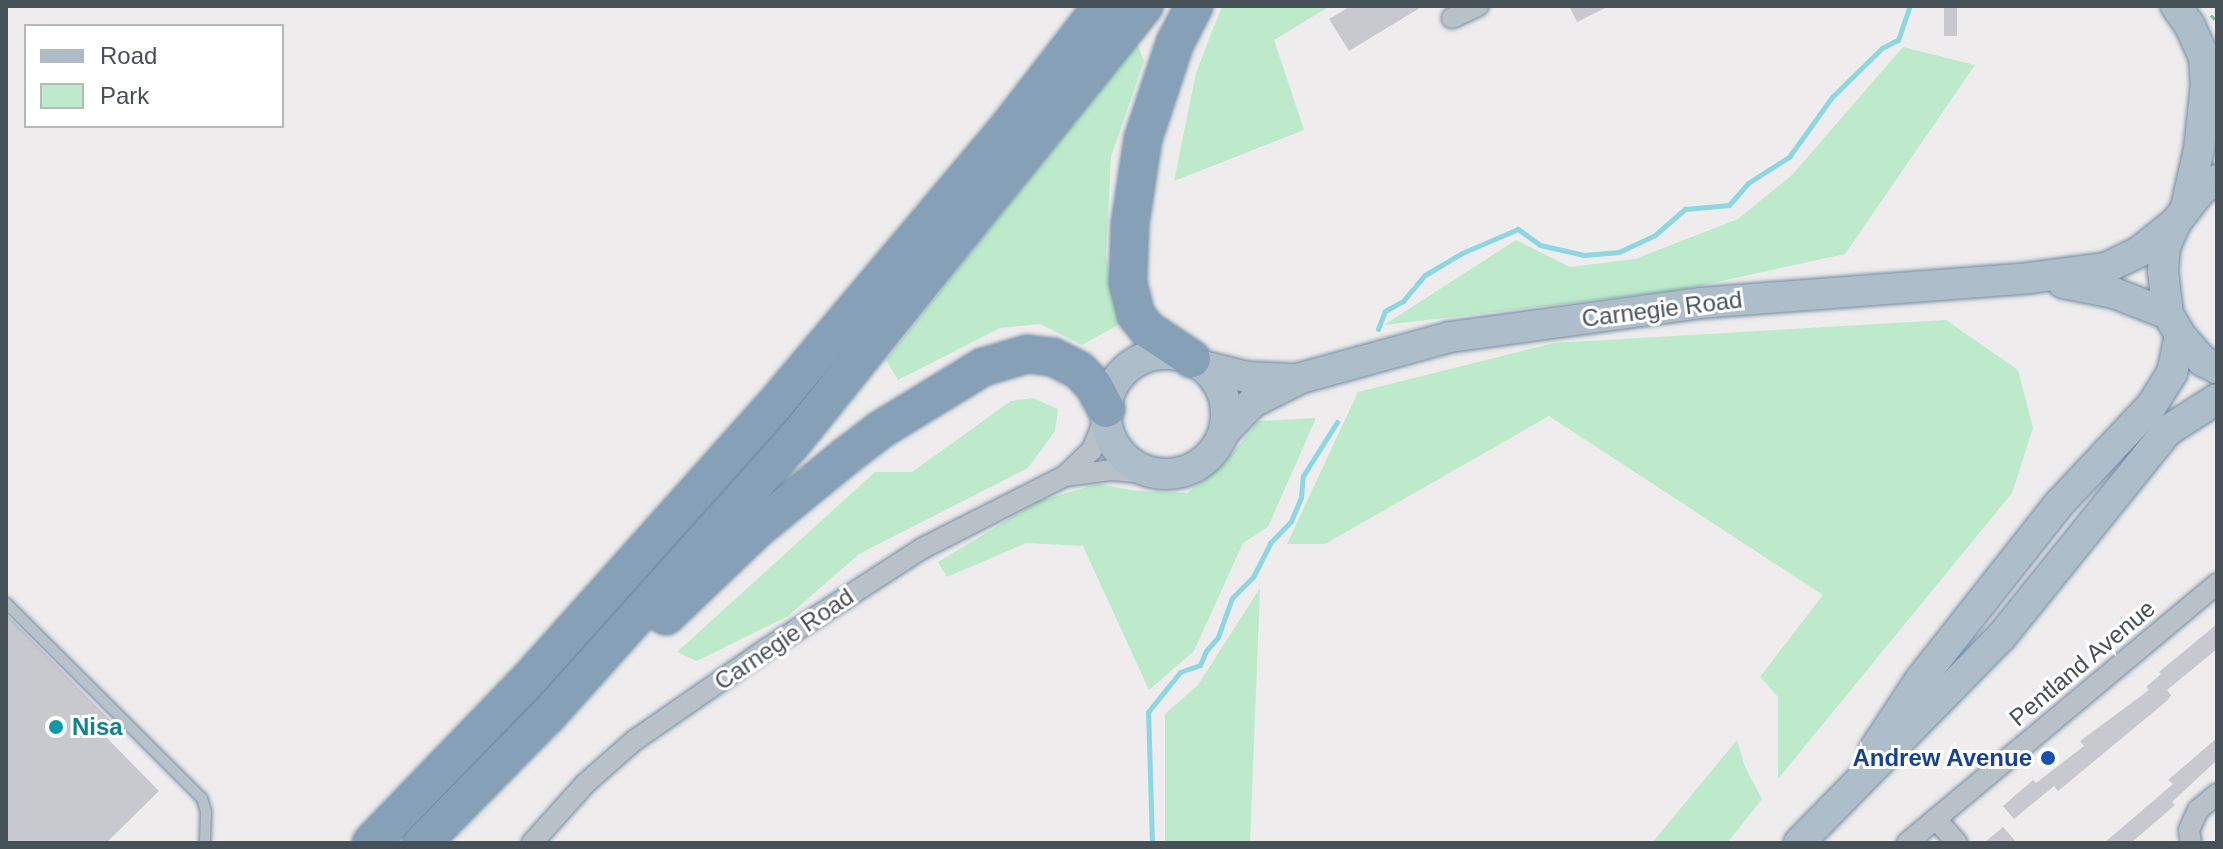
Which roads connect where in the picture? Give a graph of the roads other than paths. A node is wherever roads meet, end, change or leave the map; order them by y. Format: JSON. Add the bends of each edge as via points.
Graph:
{"nodes":[{"id":1,"x":1102,"y":6,"type":"edge"},
{"id":2,"x":1144,"y":6,"type":"edge"},
{"id":3,"x":1194,"y":6,"type":"edge"},
{"id":4,"x":1478,"y":6,"type":"edge"},
{"id":5,"x":2176,"y":6,"type":"edge"},
{"id":6,"x":1452,"y":18,"type":"dead end"},
{"id":7,"x":2211,"y":94,"type":"edge"},
{"id":8,"x":2217,"y":180,"type":"edge"},
{"id":9,"x":2181,"y":214,"type":"junction"},
{"id":10,"x":2029,"y":278,"type":"junction"},
{"id":11,"x":2174,"y":324,"type":"junction"},
{"id":12,"x":1198,"y":363,"type":"junction"},
{"id":13,"x":2217,"y":368,"type":"edge"},
{"id":14,"x":1301,"y":378,"type":"junction"},
{"id":15,"x":2217,"y":399,"type":"edge"},
{"id":16,"x":1106,"y":413,"type":"junction"},
{"id":17,"x":1224,"y":432,"type":"junction"},
{"id":18,"x":1159,"y":474,"type":"junction"},
{"id":19,"x":1065,"y":476,"type":"junction"},
{"id":20,"x":2217,"y":584,"type":"edge"},
{"id":21,"x":6,"y":603,"type":"edge"},
{"id":22,"x":1844,"y":794,"type":"junction"},
{"id":23,"x":2217,"y":794,"type":"edge"},
{"id":24,"x":1936,"y":819,"type":"junction"},
{"id":25,"x":205,"y":843,"type":"edge"},
{"id":26,"x":371,"y":843,"type":"edge"},
{"id":27,"x":422,"y":843,"type":"edge"},
{"id":28,"x":441,"y":843,"type":"edge"},
{"id":29,"x":532,"y":843,"type":"edge"},
{"id":30,"x":1799,"y":843,"type":"edge"},
{"id":31,"x":1907,"y":843,"type":"edge"},
{"id":32,"x":1957,"y":843,"type":"edge"},
{"id":33,"x":2191,"y":843,"type":"edge"}],
"edges":[{"from":1,"to":26,"type":"highway","via":[[1007,129],[772,408],[534,674]]},
{"from":2,"to":27,"type":"highway","via":[[793,442],[548,715]]},
{"from":3,"to":12,"type":"highway","via":[[1175,43],[1143,139],[1130,224],[1128,282],[1136,315],[1148,330]]},
{"from":4,"to":6,"type":"street"},
{"from":5,"to":7,"type":"main road","via":[[2204,58]]},
{"from":7,"to":9,"type":"main road"},
{"from":8,"to":9,"type":"main road","name":"Carnegie Road"},
{"from":9,"to":10,"type":"main road","name":"Carnegie Road","via":[[2139,252],[2106,268]]},
{"from":9,"to":11,"type":"main road","via":[[2164,259]]},
{"from":10,"to":11,"type":"main road","name":"Carnegie Road","via":[[2114,293]]},
{"from":10,"to":14,"type":"main road","name":"Carnegie Road","via":[[1700,303],[1516,326],[1436,341]]},
{"from":11,"to":13,"type":"main road","via":[[2203,361]]},
{"from":11,"to":22,"type":"main road","via":[[2172,373],[2152,405],[2060,503],[1920,680]]},
{"from":12,"to":14,"type":"main road","name":"Carnegie Road","via":[[1262,379]]},
{"from":12,"to":16,"type":"main road","via":[[1174,354],[1136,361],[1116,382]]},
{"from":12,"to":17,"type":"main road","via":[[1213,376],[1226,403]]},
{"from":14,"to":17,"type":"main road","name":"Carnegie Road","via":[[1253,402]]},
{"from":15,"to":22,"type":"main road","via":[[2167,431],[2001,637]]},
{"from":16,"to":18,"type":"main road","via":[[1108,433],[1122,455]]},
{"from":16,"to":19,"type":"street","name":"Carnegie Road","via":[[1092,450]]},
{"from":16,"to":28,"type":"highway","via":[[1094,386],[1068,362],[1027,354],[983,367],[880,430],[757,529]]},
{"from":17,"to":18,"type":"main road","via":[[1199,465]]},
{"from":18,"to":19,"type":"street","name":"Carnegie Road","via":[[1111,470]]},
{"from":19,"to":29,"type":"street","name":"Carnegie Road","via":[[921,549],[762,652],[635,740],[586,783]]},
{"from":20,"to":24,"type":"street","name":"Pentland Avenue"},
{"from":21,"to":25,"type":"lane","via":[[202,798]]},
{"from":22,"to":30,"type":"main road"},
{"from":23,"to":33,"type":"street","via":[[2198,810],[2189,830]]},
{"from":24,"to":31,"type":"street","name":"Pentland Avenue"},
{"from":24,"to":32,"type":"street"}]}
